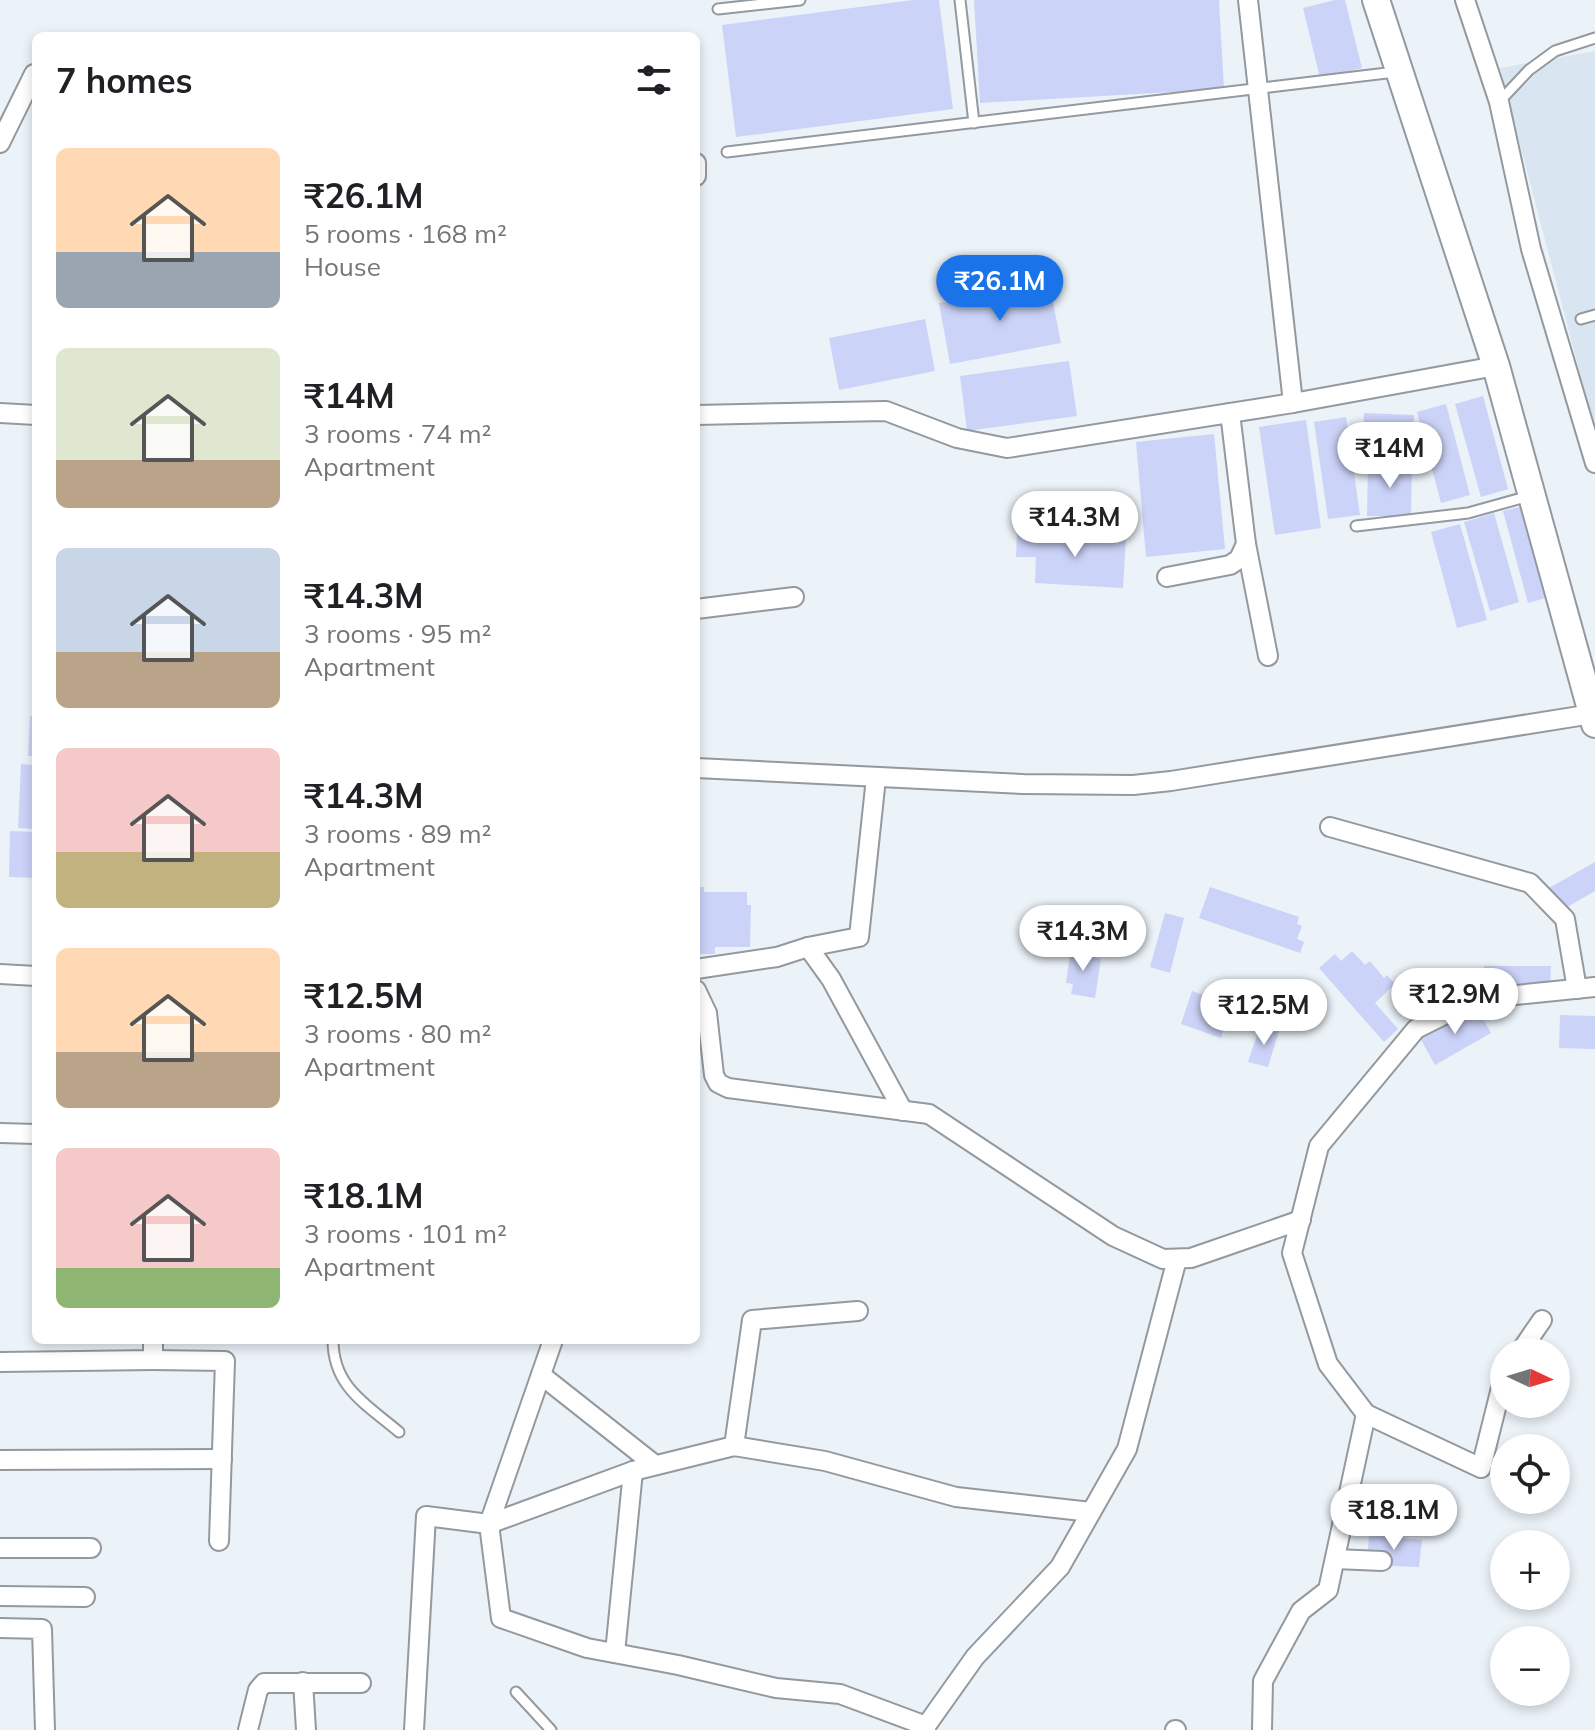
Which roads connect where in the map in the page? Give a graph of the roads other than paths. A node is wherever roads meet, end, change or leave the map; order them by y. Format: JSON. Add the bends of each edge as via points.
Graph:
{"nodes":[{"id":1,"x":800,"y":0,"type":"edge"},
{"id":2,"x":960,"y":0,"type":"edge"},
{"id":3,"x":1248,"y":0,"type":"edge"},
{"id":4,"x":1376,"y":0,"type":"edge"},
{"id":5,"x":1465,"y":0,"type":"edge"},
{"id":6,"x":718,"y":9,"type":"dead end"},
{"id":7,"x":1595,"y":38,"type":"edge"},
{"id":8,"x":1400,"y":71,"type":"junction"},
{"id":9,"x":32,"y":78,"type":"edge"},
{"id":10,"x":1258,"y":90,"type":"junction"},
{"id":11,"x":1499,"y":102,"type":"junction"},
{"id":12,"x":974,"y":123,"type":"junction"},
{"id":13,"x":0,"y":143,"type":"edge"},
{"id":14,"x":727,"y":152,"type":"dead end"},
{"id":15,"x":1595,"y":315,"type":"edge"},
{"id":16,"x":1581,"y":319,"type":"dead end"},
{"id":17,"x":1496,"y":366,"type":"junction"},
{"id":18,"x":1293,"y":403,"type":"junction"},
{"id":19,"x":0,"y":413,"type":"edge"},
{"id":20,"x":1230,"y":413,"type":"junction"},
{"id":21,"x":32,"y":415,"type":"edge"},
{"id":22,"x":700,"y":415,"type":"edge"},
{"id":23,"x":1595,"y":463,"type":"edge"},
{"id":24,"x":1532,"y":495,"type":"junction"},
{"id":25,"x":1356,"y":526,"type":"dead end"},
{"id":26,"x":1246,"y":544,"type":"junction"},
{"id":27,"x":1167,"y":577,"type":"dead end"},
{"id":28,"x":794,"y":597,"type":"dead end"},
{"id":29,"x":700,"y":609,"type":"edge"},
{"id":30,"x":1268,"y":656,"type":"dead end"},
{"id":31,"x":1593,"y":719,"type":"edge"},
{"id":32,"x":700,"y":768,"type":"edge"},
{"id":33,"x":876,"y":778,"type":"junction"},
{"id":34,"x":1330,"y":827,"type":"dead end"},
{"id":35,"x":808,"y":947,"type":"junction"},
{"id":36,"x":700,"y":968,"type":"edge"},
{"id":37,"x":0,"y":974,"type":"edge"},
{"id":38,"x":32,"y":976,"type":"edge"},
{"id":39,"x":1586,"y":988,"type":"edge"},
{"id":40,"x":700,"y":998,"type":"edge"},
{"id":41,"x":903,"y":1111,"type":"junction"},
{"id":42,"x":0,"y":1133,"type":"edge"},
{"id":43,"x":32,"y":1134,"type":"edge"},
{"id":44,"x":1301,"y":1220,"type":"junction"},
{"id":45,"x":1177,"y":1259,"type":"junction"},
{"id":46,"x":858,"y":1311,"type":"dead end"},
{"id":47,"x":1542,"y":1320,"type":"dead end"},
{"id":48,"x":1530,"y":1338,"type":"edge"},
{"id":49,"x":153,"y":1344,"type":"edge"},
{"id":50,"x":333,"y":1344,"type":"edge"},
{"id":51,"x":552,"y":1344,"type":"edge"},
{"id":52,"x":153,"y":1360,"type":"junction"},
{"id":53,"x":0,"y":1362,"type":"edge"},
{"id":54,"x":541,"y":1375,"type":"junction"},
{"id":55,"x":1366,"y":1414,"type":"junction"},
{"id":56,"x":1494,"y":1418,"type":"edge"},
{"id":57,"x":399,"y":1432,"type":"dead end"},
{"id":58,"x":734,"y":1446,"type":"junction"},
{"id":59,"x":222,"y":1459,"type":"junction"},
{"id":60,"x":0,"y":1460,"type":"edge"},
{"id":61,"x":655,"y":1465,"type":"junction"},
{"id":62,"x":633,"y":1471,"type":"junction"},
{"id":63,"x":1091,"y":1512,"type":"junction"},
{"id":64,"x":489,"y":1524,"type":"junction"},
{"id":65,"x":219,"y":1541,"type":"dead end"},
{"id":66,"x":0,"y":1548,"type":"edge"},
{"id":67,"x":91,"y":1548,"type":"dead end"},
{"id":68,"x":1335,"y":1559,"type":"junction"},
{"id":69,"x":1382,"y":1561,"type":"dead end"},
{"id":70,"x":0,"y":1596,"type":"edge"},
{"id":71,"x":43,"y":1597,"type":"junction"},
{"id":72,"x":85,"y":1597,"type":"dead end"},
{"id":73,"x":0,"y":1628,"type":"edge"},
{"id":74,"x":42,"y":1629,"type":"junction"},
{"id":75,"x":615,"y":1653,"type":"junction"},
{"id":76,"x":303,"y":1682,"type":"junction"},
{"id":77,"x":361,"y":1683,"type":"dead end"},
{"id":78,"x":516,"y":1692,"type":"dead end"},
{"id":79,"x":926,"y":1728,"type":"edge"},
{"id":80,"x":45,"y":1730,"type":"edge"},
{"id":81,"x":248,"y":1730,"type":"edge"},
{"id":82,"x":306,"y":1730,"type":"edge"},
{"id":83,"x":414,"y":1730,"type":"edge"},
{"id":84,"x":551,"y":1730,"type":"edge"},
{"id":85,"x":1262,"y":1730,"type":"edge"}],
"edges":[{"from":1,"to":6,"type":"lane"},
{"from":2,"to":12,"type":"lane"},
{"from":3,"to":10,"type":"street"},
{"from":4,"to":8,"type":"street"},
{"from":5,"to":11,"type":"street"},
{"from":7,"to":11,"type":"lane","via":[[1555,51]]},
{"from":8,"to":10,"type":"lane"},
{"from":8,"to":17,"type":"street"},
{"from":9,"to":13,"type":"street"},
{"from":10,"to":12,"type":"lane"},
{"from":10,"to":18,"type":"street"},
{"from":11,"to":23,"type":"street","via":[[1531,249]]},
{"from":12,"to":14,"type":"lane"},
{"from":15,"to":16,"type":"lane"},
{"from":17,"to":18,"type":"street"},
{"from":17,"to":24,"type":"street"},
{"from":18,"to":20,"type":"street"},
{"from":19,"to":21,"type":"street"},
{"from":20,"to":22,"type":"street","via":[[1007,448],[957,438],[886,411]]},
{"from":20,"to":26,"type":"street"},
{"from":24,"to":25,"type":"lane","via":[[1468,513]]},
{"from":24,"to":31,"type":"street"},
{"from":26,"to":27,"type":"street","via":[[1230,565]]},
{"from":26,"to":30,"type":"street"},
{"from":28,"to":29,"type":"street"},
{"from":31,"to":33,"type":"street","via":[[1133,785]]},
{"from":32,"to":33,"type":"street"},
{"from":33,"to":35,"type":"street","via":[[859,937]]},
{"from":34,"to":39,"type":"street","via":[[1530,883],[1565,919]]},
{"from":35,"to":36,"type":"street"},
{"from":35,"to":41,"type":"street"},
{"from":37,"to":38,"type":"street"},
{"from":39,"to":44,"type":"street","via":[[1476,999],[1416,1029],[1319,1146]]},
{"from":40,"to":41,"type":"street","via":[[718,1083]]},
{"from":41,"to":45,"type":"street","via":[[929,1114],[1113,1236],[1163,1259]]},
{"from":42,"to":43,"type":"street"},
{"from":44,"to":45,"type":"street"},
{"from":44,"to":55,"type":"street","via":[[1292,1253],[1328,1364]]},
{"from":45,"to":63,"type":"street","via":[[1127,1449]]},
{"from":46,"to":58,"type":"street","via":[[752,1320]]},
{"from":47,"to":48,"type":"street"},
{"from":49,"to":52,"type":"street"},
{"from":50,"to":57,"type":"lane","via":[[336,1369],[345,1386]]},
{"from":51,"to":54,"type":"street"},
{"from":52,"to":53,"type":"street"},
{"from":52,"to":59,"type":"street","via":[[225,1361]]},
{"from":54,"to":61,"type":"street"},
{"from":54,"to":64,"type":"street"},
{"from":55,"to":56,"type":"street","via":[[1481,1468]]},
{"from":55,"to":68,"type":"street"},
{"from":58,"to":61,"type":"street"},
{"from":58,"to":63,"type":"street","via":[[825,1461],[956,1497]]},
{"from":59,"to":60,"type":"street"},
{"from":59,"to":65,"type":"street"},
{"from":61,"to":62,"type":"street"},
{"from":62,"to":64,"type":"street"},
{"from":62,"to":75,"type":"street"},
{"from":63,"to":79,"type":"street","via":[[1060,1567],[975,1657]]},
{"from":64,"to":75,"type":"street","via":[[501,1618]]},
{"from":64,"to":83,"type":"street","via":[[426,1516]]},
{"from":66,"to":67,"type":"street"},
{"from":68,"to":69,"type":"street"},
{"from":68,"to":85,"type":"street","via":[[1328,1590],[1301,1611],[1263,1681]]},
{"from":70,"to":71,"type":"street"},
{"from":71,"to":72,"type":"street"},
{"from":71,"to":74,"type":"street"},
{"from":73,"to":74,"type":"street"},
{"from":74,"to":80,"type":"street"},
{"from":75,"to":79,"type":"street","via":[[776,1688],[840,1694]]},
{"from":76,"to":77,"type":"street"},
{"from":76,"to":81,"type":"street","via":[[264,1683]]},
{"from":76,"to":82,"type":"street"},
{"from":78,"to":84,"type":"lane"}]}
